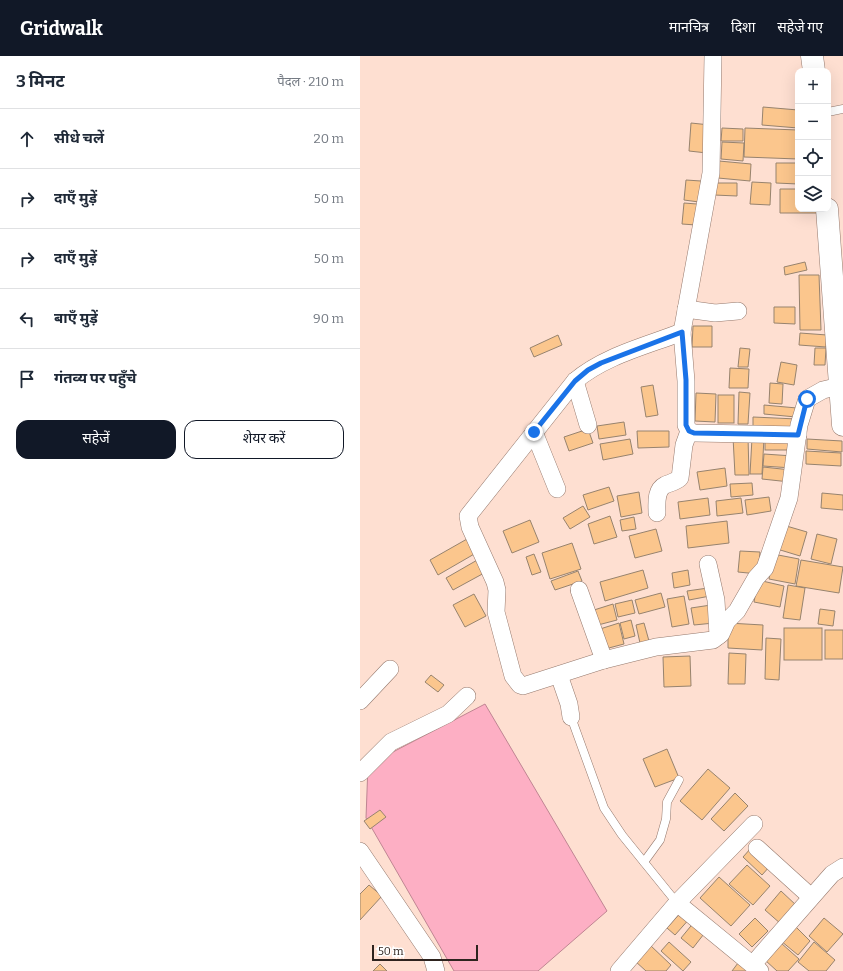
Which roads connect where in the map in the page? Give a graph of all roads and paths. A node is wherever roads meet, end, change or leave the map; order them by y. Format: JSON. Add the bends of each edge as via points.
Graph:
{"nodes":[{"id":1,"x":714,"y":56,"type":"edge"},
{"id":2,"x":812,"y":56,"type":"edge"},
{"id":3,"x":814,"y":68,"type":"edge"},
{"id":4,"x":843,"y":109,"type":"edge"},
{"id":5,"x":831,"y":111,"type":"edge"},
{"id":6,"x":827,"y":212,"type":"edge"},
{"id":7,"x":686,"y":309,"type":"junction"},
{"id":8,"x":738,"y":311,"type":"dead end"},
{"id":9,"x":682,"y":332,"type":"junction"},
{"id":10,"x":575,"y":381,"type":"junction"},
{"id":11,"x":840,"y":386,"type":"junction"},
{"id":12,"x":588,"y":425,"type":"dead end"},
{"id":13,"x":843,"y":425,"type":"edge"},
{"id":14,"x":689,"y":431,"type":"junction"},
{"id":15,"x":534,"y":432,"type":"junction"},
{"id":16,"x":798,"y":435,"type":"junction"},
{"id":17,"x":557,"y":489,"type":"dead end"},
{"id":18,"x":657,"y":513,"type":"dead end"},
{"id":19,"x":708,"y":564,"type":"dead end"},
{"id":20,"x":579,"y":590,"type":"dead end"},
{"id":21,"x":718,"y":636,"type":"junction"},
{"id":22,"x":604,"y":660,"type":"junction"},
{"id":23,"x":390,"y":669,"type":"dead end"},
{"id":24,"x":559,"y":675,"type":"junction"},
{"id":25,"x":467,"y":696,"type":"dead end"},
{"id":26,"x":360,"y":701,"type":"edge"},
{"id":27,"x":571,"y":717,"type":"joint"},
{"id":28,"x":360,"y":773,"type":"edge"},
{"id":29,"x":679,"y":780,"type":"dead end"},
{"id":30,"x":754,"y":824,"type":"dead end"},
{"id":31,"x":757,"y":848,"type":"dead end"},
{"id":32,"x":360,"y":851,"type":"edge"},
{"id":33,"x":644,"y":862,"type":"junction"},
{"id":34,"x":843,"y":867,"type":"edge"},
{"id":35,"x":812,"y":897,"type":"junction"},
{"id":36,"x":678,"y":903,"type":"junction"},
{"id":37,"x":756,"y":968,"type":"edge"},
{"id":38,"x":436,"y":970,"type":"edge"},
{"id":39,"x":619,"y":971,"type":"edge"}],
"edges":[{"from":1,"to":7,"type":"street","via":[[711,173]]},
{"from":2,"to":3,"type":"street"},
{"from":4,"to":5,"type":"lane"},
{"from":6,"to":11,"type":"street"},
{"from":7,"to":8,"type":"street","via":[[715,313]]},
{"from":7,"to":9,"type":"street"},
{"from":9,"to":10,"type":"street","via":[[601,363]]},
{"from":9,"to":14,"type":"street","via":[[686,425]]},
{"from":10,"to":12,"type":"street"},
{"from":10,"to":15,"type":"street"},
{"from":11,"to":13,"type":"street"},
{"from":11,"to":16,"type":"street","via":[[813,394],[807,399]]},
{"from":14,"to":16,"type":"street"},
{"from":14,"to":18,"type":"street","via":[[684,445],[680,478],[660,490],[657,496]]},
{"from":15,"to":17,"type":"street"},
{"from":15,"to":24,"type":"street","via":[[470,513],[468,521],[495,582],[496,612],[515,681],[523,686]]},
{"from":16,"to":21,"type":"street","via":[[789,498],[765,568]]},
{"from":19,"to":21,"type":"street","via":[[716,600]]},
{"from":20,"to":22,"type":"street"},
{"from":21,"to":22,"type":"street","via":[[713,640],[656,647]]},
{"from":22,"to":24,"type":"street"},
{"from":23,"to":26,"type":"street"},
{"from":24,"to":27,"type":"street"},
{"from":25,"to":28,"type":"street","via":[[448,714],[391,742]]},
{"from":27,"to":33,"type":"lane","via":[[604,808]]},
{"from":29,"to":33,"type":"lane","via":[[667,802],[666,819],[660,840]]},
{"from":30,"to":36,"type":"street"},
{"from":31,"to":35,"type":"street"},
{"from":32,"to":38,"type":"street","via":[[432,957]]},
{"from":33,"to":36,"type":"lane"},
{"from":34,"to":35,"type":"street","via":[[832,874]]},
{"from":35,"to":37,"type":"street"},
{"from":36,"to":37,"type":"street"},
{"from":36,"to":39,"type":"street"}]}
